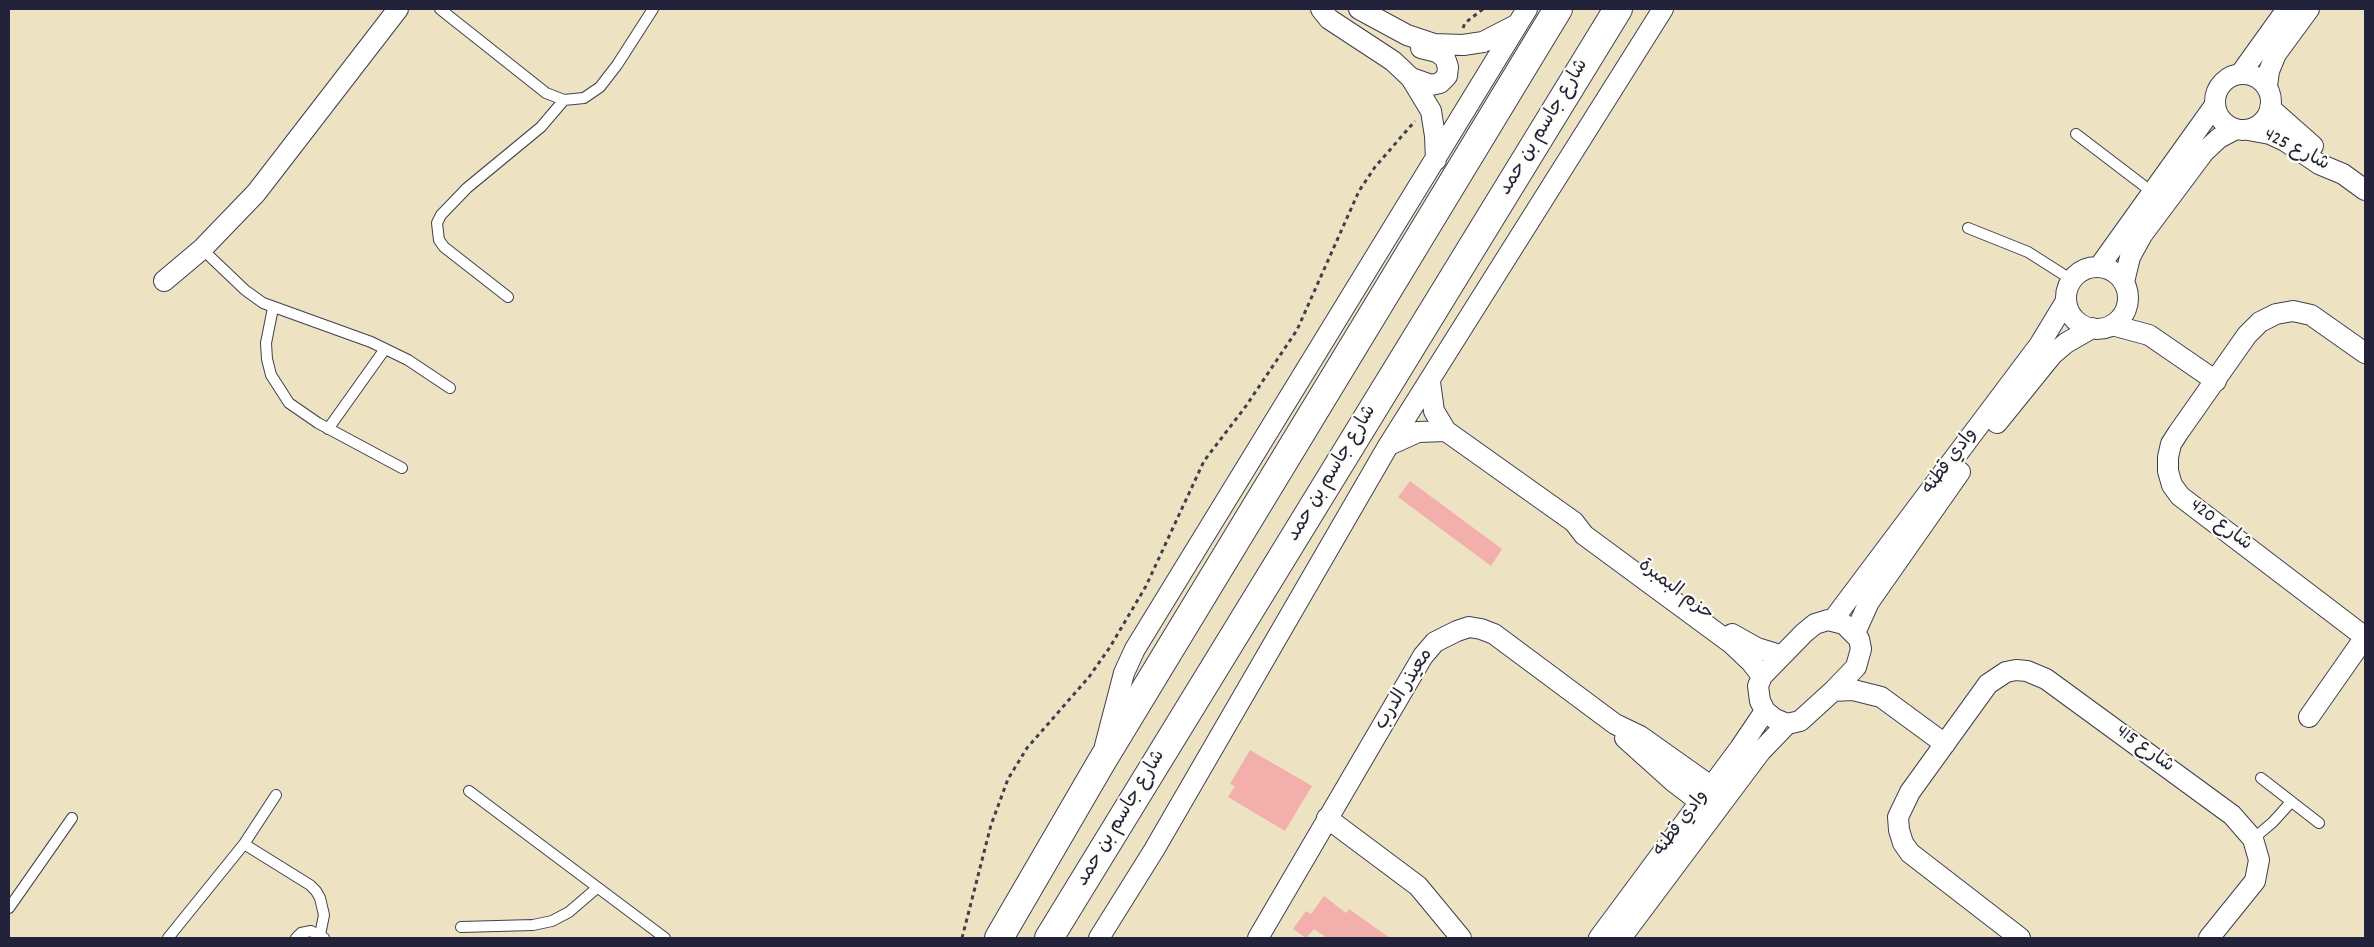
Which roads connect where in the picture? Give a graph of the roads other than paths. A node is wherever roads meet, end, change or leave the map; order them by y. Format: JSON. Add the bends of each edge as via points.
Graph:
{"nodes":[{"id":1,"x":398,"y":9,"type":"edge"},
{"id":2,"x":440,"y":9,"type":"edge"},
{"id":3,"x":653,"y":9,"type":"edge"},
{"id":4,"x":1321,"y":9,"type":"edge"},
{"id":5,"x":1359,"y":9,"type":"edge"},
{"id":6,"x":1558,"y":9,"type":"edge"},
{"id":7,"x":1618,"y":9,"type":"edge"},
{"id":8,"x":1663,"y":9,"type":"edge"},
{"id":9,"x":2287,"y":9,"type":"edge"},
{"id":10,"x":2309,"y":9,"type":"edge"},
{"id":11,"x":1523,"y":17,"type":"edge"},
{"id":12,"x":1407,"y":35,"type":"junction"},
{"id":13,"x":2241,"y":73,"type":"junction"},
{"id":14,"x":1412,"y":78,"type":"junction"},
{"id":15,"x":2267,"y":86,"type":"junction"},
{"id":16,"x":564,"y":100,"type":"junction"},
{"id":17,"x":2215,"y":105,"type":"junction"},
{"id":18,"x":2270,"y":108,"type":"junction"},
{"id":19,"x":2242,"y":130,"type":"junction"},
{"id":20,"x":2076,"y":134,"type":"dead end"},
{"id":21,"x":1436,"y":160,"type":"junction"},
{"id":22,"x":2344,"y":174,"type":"junction"},
{"id":23,"x":2365,"y":190,"type":"edge"},
{"id":24,"x":2152,"y":192,"type":"junction"},
{"id":25,"x":1968,"y":228,"type":"dead end"},
{"id":26,"x":202,"y":249,"type":"junction"},
{"id":27,"x":2099,"y":267,"type":"junction"},
{"id":28,"x":164,"y":280,"type":"dead end"},
{"id":29,"x":2072,"y":280,"type":"junction"},
{"id":30,"x":2126,"y":292,"type":"junction"},
{"id":31,"x":508,"y":297,"type":"dead end"},
{"id":32,"x":2066,"y":301,"type":"junction"},
{"id":33,"x":273,"y":308,"type":"junction"},
{"id":34,"x":2112,"y":325,"type":"junction"},
{"id":35,"x":2092,"y":328,"type":"junction"},
{"id":36,"x":2148,"y":335,"type":"junction"},
{"id":37,"x":385,"y":349,"type":"junction"},
{"id":38,"x":2365,"y":353,"type":"edge"},
{"id":39,"x":2216,"y":381,"type":"junction"},
{"id":40,"x":1430,"y":382,"type":"junction"},
{"id":41,"x":450,"y":388,"type":"dead end"},
{"id":42,"x":328,"y":429,"type":"junction"},
{"id":43,"x":1446,"y":431,"type":"junction"},
{"id":44,"x":1388,"y":446,"type":"junction"},
{"id":45,"x":402,"y":468,"type":"dead end"},
{"id":46,"x":1832,"y":621,"type":"junction"},
{"id":47,"x":1715,"y":626,"type":"junction"},
{"id":48,"x":1855,"y":633,"type":"junction"},
{"id":49,"x":2365,"y":637,"type":"edge"},
{"id":50,"x":1780,"y":655,"type":"junction"},
{"id":51,"x":1860,"y":658,"type":"junction"},
{"id":52,"x":1762,"y":676,"type":"junction"},
{"id":53,"x":1834,"y":691,"type":"junction"},
{"id":54,"x":1880,"y":697,"type":"junction"},
{"id":55,"x":1765,"y":711,"type":"junction"},
{"id":56,"x":2309,"y":717,"type":"dead end"},
{"id":57,"x":1787,"y":724,"type":"junction"},
{"id":58,"x":1945,"y":744,"type":"junction"},
{"id":59,"x":1102,"y":761,"type":"junction"},
{"id":60,"x":2261,"y":778,"type":"dead end"},
{"id":61,"x":469,"y":791,"type":"dead end"},
{"id":62,"x":276,"y":795,"type":"dead end"},
{"id":63,"x":1712,"y":799,"type":"junction"},
{"id":64,"x":2292,"y":802,"type":"junction"},
{"id":65,"x":72,"y":818,"type":"dead end"},
{"id":66,"x":1327,"y":818,"type":"junction"},
{"id":67,"x":2319,"y":823,"type":"dead end"},
{"id":68,"x":2254,"y":839,"type":"junction"},
{"id":69,"x":244,"y":844,"type":"junction"},
{"id":70,"x":597,"y":888,"type":"junction"},
{"id":71,"x":9,"y":908,"type":"edge"},
{"id":72,"x":460,"y":927,"type":"dead end"},
{"id":73,"x":323,"y":936,"type":"edge"},
{"id":74,"x":168,"y":938,"type":"edge"},
{"id":75,"x":296,"y":938,"type":"edge"},
{"id":76,"x":665,"y":938,"type":"edge"},
{"id":77,"x":999,"y":938,"type":"edge"},
{"id":78,"x":1049,"y":938,"type":"edge"},
{"id":79,"x":1099,"y":938,"type":"edge"},
{"id":80,"x":1258,"y":938,"type":"edge"},
{"id":81,"x":1461,"y":938,"type":"edge"},
{"id":82,"x":1599,"y":938,"type":"edge"},
{"id":83,"x":1621,"y":938,"type":"edge"},
{"id":84,"x":2020,"y":938,"type":"edge"},
{"id":85,"x":2209,"y":938,"type":"edge"}],
"edges":[{"from":1,"to":26,"type":"street","via":[[256,193]]},
{"from":2,"to":16,"type":"lane","via":[[546,93]]},
{"from":3,"to":16,"type":"lane","via":[[618,65],[600,86],[584,98]]},
{"from":4,"to":14,"type":"street","via":[[1329,19],[1393,61]]},
{"from":5,"to":12,"type":"street"},
{"from":6,"to":59,"type":"main road"},
{"from":7,"to":78,"type":"main road","name":"شارع جاسم بن حمد"},
{"from":8,"to":40,"type":"street","name":"شارع جاسم بن حمد"},
{"from":9,"to":13,"type":"street"},
{"from":10,"to":15,"type":"street","via":[[2276,54]]},
{"from":11,"to":12,"type":"street","via":[[1501,35],[1463,45],[1434,44]]},
{"from":11,"to":21,"type":"street"},
{"from":12,"to":14,"type":"street","via":[[1418,46],[1441,55],[1448,67],[1447,76],[1436,85]]},
{"from":13,"to":15,"type":"street","via":[[2258,78]]},
{"from":13,"to":17,"type":"street","via":[[2224,80],[2215,96]]},
{"from":14,"to":21,"type":"street","via":[[1430,111]]},
{"from":15,"to":18,"type":"street"},
{"from":16,"to":31,"type":"lane","via":[[541,127],[467,188],[437,222],[436,232],[444,247]]},
{"from":17,"to":19,"type":"street","via":[[2221,120]]},
{"from":17,"to":24,"type":"street"},
{"from":18,"to":19,"type":"street","via":[[2258,126]]},
{"from":18,"to":22,"type":"street","name":"شارع 425"},
{"from":19,"to":22,"type":"street","name":"شارع 425","via":[[2270,134],[2319,164]]},
{"from":19,"to":30,"type":"street","via":[[2219,138],[2204,152],[2142,235],[2130,257]]},
{"from":20,"to":24,"type":"lane"},
{"from":21,"to":59,"type":"street","via":[[1134,649],[1116,699]]},
{"from":22,"to":23,"type":"street","name":"شارع 425"},
{"from":24,"to":27,"type":"street"},
{"from":25,"to":29,"type":"lane","via":[[2028,252]]},
{"from":26,"to":28,"type":"street"},
{"from":26,"to":33,"type":"lane","via":[[245,290]]},
{"from":27,"to":29,"type":"street","via":[[2083,270]]},
{"from":27,"to":30,"type":"street","via":[[2113,271]]},
{"from":29,"to":32,"type":"street"},
{"from":30,"to":34,"type":"street","via":[[2123,315]]},
{"from":30,"to":36,"type":"street"},
{"from":32,"to":35,"type":"street","via":[[2077,322]]},
{"from":32,"to":46,"type":"street","name":"وادي قطنه","via":[[2040,344]]},
{"from":33,"to":37,"type":"lane","via":[[358,336]]},
{"from":33,"to":42,"type":"lane","via":[[266,343],[271,375],[289,403]]},
{"from":34,"to":35,"type":"street"},
{"from":34,"to":36,"type":"street"},
{"from":35,"to":48,"type":"street","name":"وادي قطنه","via":[[2066,343],[2049,359],[1975,450],[1868,602]]},
{"from":36,"to":39,"type":"street"},
{"from":37,"to":41,"type":"lane"},
{"from":37,"to":42,"type":"lane"},
{"from":38,"to":39,"type":"street","name":"شارع 420","via":[[2311,315],[2293,311],[2276,314],[2260,322],[2247,335]]},
{"from":39,"to":49,"type":"street","name":"شارع 420","via":[[2171,444],[2168,464],[2172,484],[2191,505]]},
{"from":40,"to":43,"type":"street","name":"حزم البمبرة","via":[[1434,411]]},
{"from":40,"to":44,"type":"street","name":"شارع جاسم بن حمد"},
{"from":42,"to":45,"type":"lane"},
{"from":43,"to":44,"type":"street","via":[[1418,432]]},
{"from":43,"to":47,"type":"street","name":"حزم البمبرة","via":[[1574,522],[1589,527]]},
{"from":44,"to":79,"type":"street","name":"شارع جاسم بن حمد","via":[[1154,850]]},
{"from":46,"to":48,"type":"street","via":[[1844,624]]},
{"from":46,"to":50,"type":"street","via":[[1815,624]]},
{"from":47,"to":50,"type":"street","name":"حزم البمبرة","via":[[1751,645]]},
{"from":47,"to":52,"type":"street","name":"حزم البمبرة"},
{"from":48,"to":51,"type":"street","via":[[1860,644]]},
{"from":49,"to":56,"type":"street"},
{"from":50,"to":52,"type":"street"},
{"from":51,"to":53,"type":"street"},
{"from":51,"to":54,"type":"street"},
{"from":52,"to":55,"type":"street","via":[[1758,693]]},
{"from":53,"to":54,"type":"street","via":[[1853,690]]},
{"from":53,"to":57,"type":"street","via":[[1800,721]]},
{"from":54,"to":58,"type":"street"},
{"from":55,"to":57,"type":"street"},
{"from":55,"to":63,"type":"street","name":"وادي قطنه"},
{"from":57,"to":63,"type":"street","name":"وادي قطنه"},
{"from":58,"to":68,"type":"street","name":"شارع 415","via":[[1996,677],[2016,670],[2037,673],[2232,815]]},
{"from":58,"to":84,"type":"street","name":"شارع 415","via":[[1902,805],[1898,817],[1903,843],[1910,853]]},
{"from":59,"to":77,"type":"main road"},
{"from":60,"to":64,"type":"lane"},
{"from":61,"to":70,"type":"lane"},
{"from":62,"to":69,"type":"lane"},
{"from":63,"to":66,"type":"street","name":"معيذر الدرب","via":[[1640,736],[1615,724],[1494,634],[1475,628],[1457,631],[1436,642],[1423,656]]},
{"from":63,"to":82,"type":"street","name":"وادي قطنه"},
{"from":63,"to":83,"type":"street","name":"وادي قطنه"},
{"from":64,"to":67,"type":"lane"},
{"from":64,"to":68,"type":"lane"},
{"from":65,"to":71,"type":"lane"},
{"from":66,"to":80,"type":"street","name":"معيذر الدرب"},
{"from":66,"to":81,"type":"street","via":[[1418,886]]},
{"from":68,"to":85,"type":"street","via":[[2259,860],[2255,881]]},
{"from":69,"to":73,"type":"lane","via":[[316,891],[324,915]]},
{"from":69,"to":74,"type":"lane"},
{"from":70,"to":72,"type":"lane","via":[[561,917],[542,924]]},
{"from":70,"to":76,"type":"lane"},
{"from":73,"to":75,"type":"lane","via":[[306,931]]}]}
